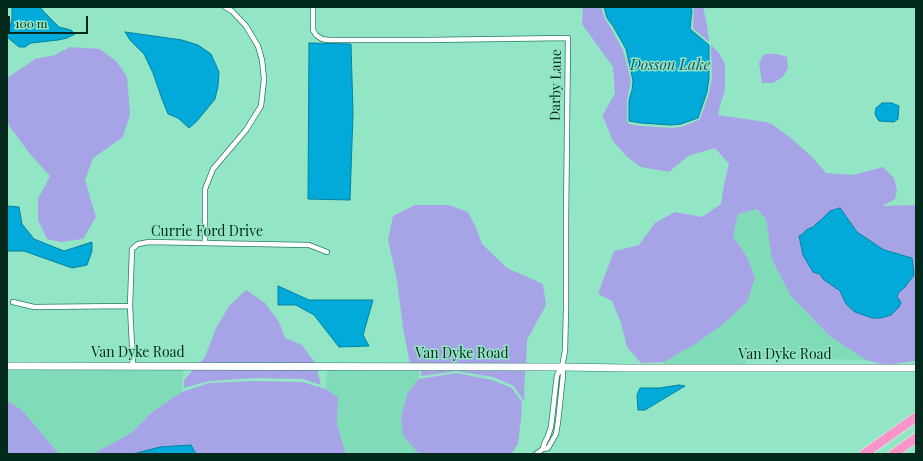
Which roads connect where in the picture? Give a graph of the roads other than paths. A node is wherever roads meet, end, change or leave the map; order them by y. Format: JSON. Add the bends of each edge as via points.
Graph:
{"nodes":[{"id":1,"x":225,"y":7,"type":"edge"},
{"id":2,"x":313,"y":7,"type":"edge"},
{"id":3,"x":233,"y":9,"type":"edge"},
{"id":4,"x":205,"y":243,"type":"junction"},
{"id":5,"x":327,"y":252,"type":"dead end"},
{"id":6,"x":12,"y":302,"type":"dead end"},
{"id":7,"x":130,"y":306,"type":"junction"},
{"id":8,"x":7,"y":366,"type":"edge"},
{"id":9,"x":133,"y":366,"type":"junction"},
{"id":10,"x":562,"y":367,"type":"junction"},
{"id":11,"x":916,"y":368,"type":"edge"},
{"id":12,"x":916,"y":417,"type":"edge"},
{"id":13,"x":916,"y":438,"type":"edge"},
{"id":14,"x":536,"y":454,"type":"edge"},
{"id":15,"x":864,"y":454,"type":"edge"},
{"id":16,"x":893,"y":454,"type":"edge"}],
"edges":[{"from":1,"to":3,"type":"street"},
{"from":2,"to":10,"type":"street","name":"Darby Lane","via":[[313,30],[322,39],[329,40],[568,38],[566,309]]},
{"from":3,"to":4,"type":"street","via":[[258,46],[264,79],[261,106],[246,130],[213,169],[205,189]]},
{"from":4,"to":5,"type":"street","name":"Currie Ford Drive","via":[[309,244]]},
{"from":4,"to":7,"type":"street","name":"Currie Ford Drive","via":[[149,242],[138,244],[132,249]]},
{"from":6,"to":7,"type":"street","via":[[34,307]]},
{"from":7,"to":9,"type":"street","name":"Currie Ford Drive"},
{"from":8,"to":9,"type":"main road","name":"Van Dyke Road"},
{"from":9,"to":10,"type":"main road","name":"Van Dyke Road"},
{"from":10,"to":11,"type":"main road","name":"Van Dyke Road"},
{"from":10,"to":14,"type":"street","via":[[556,375],[551,426],[543,449]]},
{"from":12,"to":15,"type":"highway"},
{"from":13,"to":16,"type":"highway"}]}
